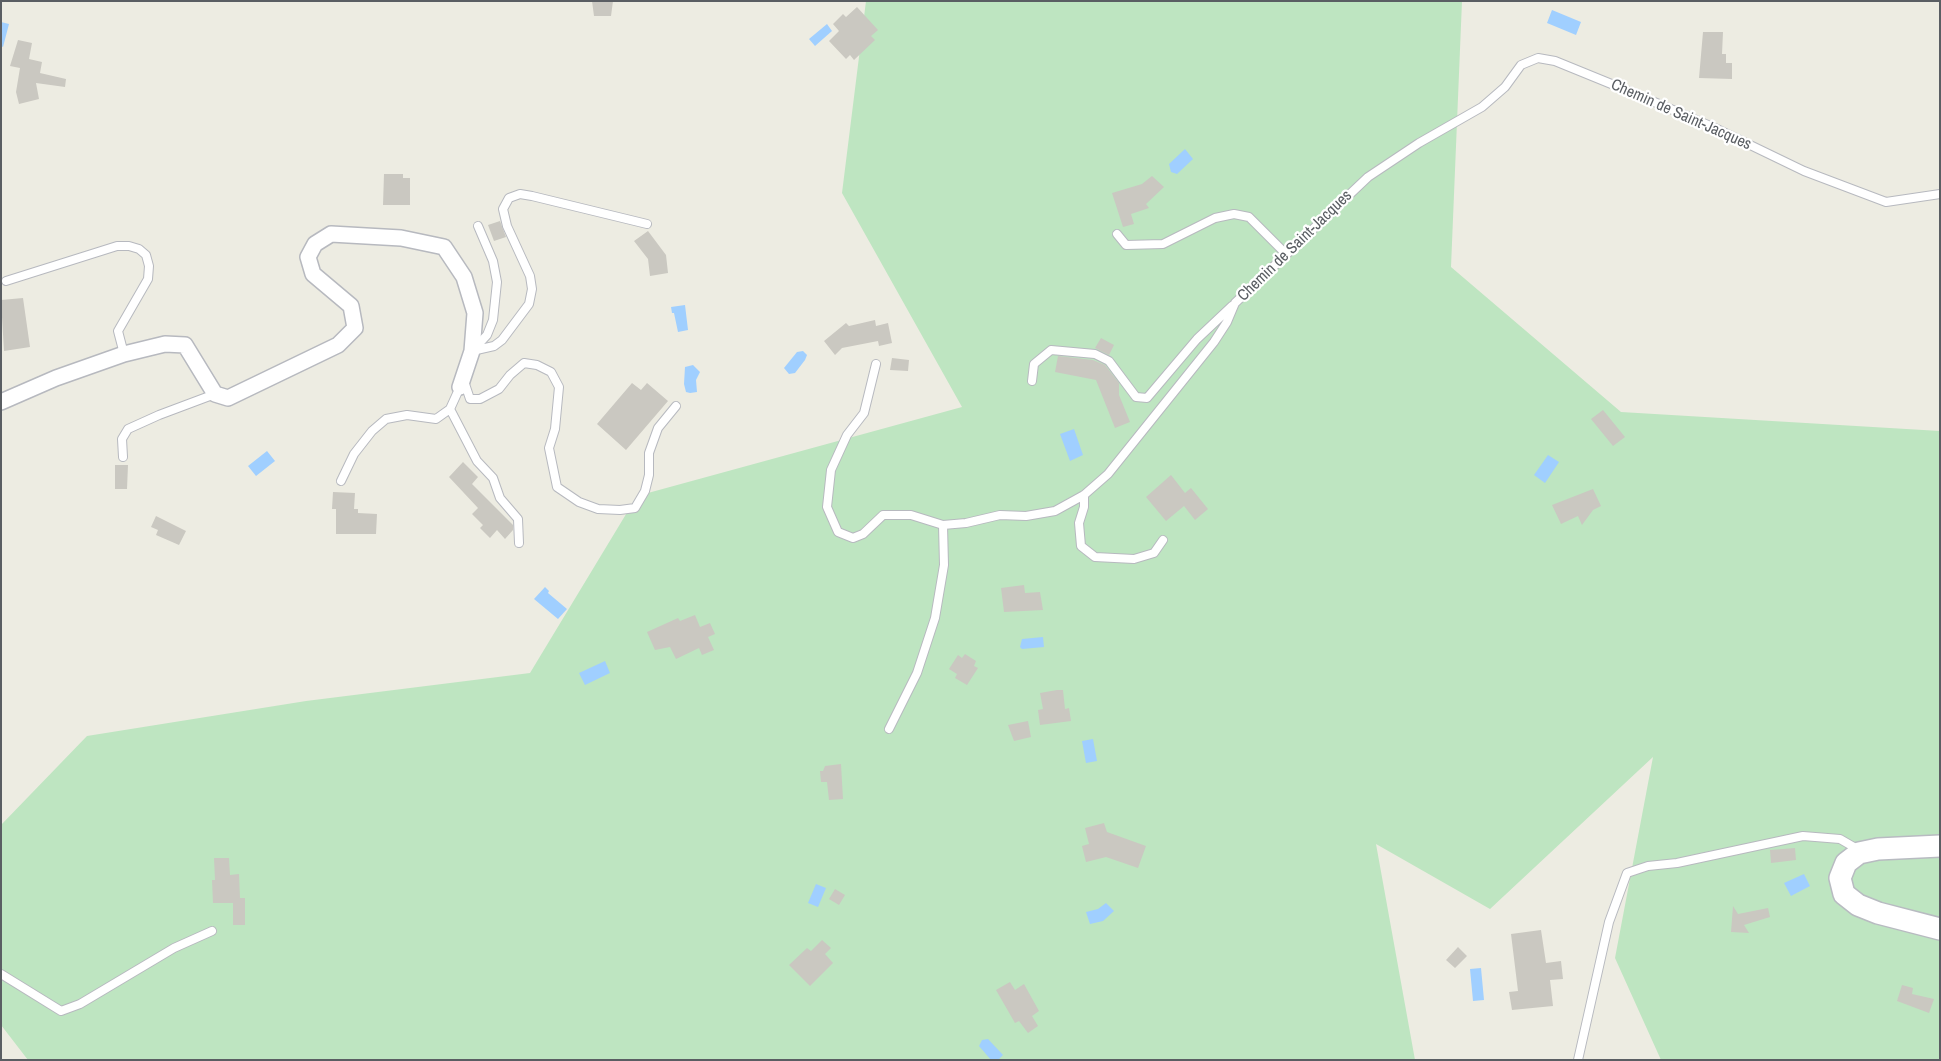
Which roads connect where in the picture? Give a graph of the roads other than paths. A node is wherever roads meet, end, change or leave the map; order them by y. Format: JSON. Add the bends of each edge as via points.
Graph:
{"nodes":[{"id":1,"x":1940,"y":194,"type":"edge"},
{"id":2,"x":647,"y":224,"type":"dead end"},
{"id":3,"x":478,"y":226,"type":"dead end"},
{"id":4,"x":1117,"y":234,"type":"dead end"},
{"id":5,"x":1286,"y":254,"type":"junction"},
{"id":6,"x":6,"y":281,"type":"dead end"},
{"id":7,"x":1235,"y":303,"type":"junction"},
{"id":8,"x":472,"y":351,"type":"junction"},
{"id":9,"x":124,"y":354,"type":"junction"},
{"id":10,"x":876,"y":364,"type":"dead end"},
{"id":11,"x":1032,"y":381,"type":"dead end"},
{"id":12,"x":462,"y":382,"type":"junction"},
{"id":13,"x":215,"y":394,"type":"junction"},
{"id":14,"x":1,"y":402,"type":"edge"},
{"id":15,"x":676,"y":406,"type":"dead end"},
{"id":16,"x":450,"y":409,"type":"junction"},
{"id":17,"x":123,"y":457,"type":"dead end"},
{"id":18,"x":341,"y":481,"type":"dead end"},
{"id":19,"x":1084,"y":495,"type":"junction"},
{"id":20,"x":943,"y":525,"type":"junction"},
{"id":21,"x":1163,"y":540,"type":"dead end"},
{"id":22,"x":518,"y":543,"type":"dead end"},
{"id":23,"x":888,"y":729,"type":"dead end"},
{"id":24,"x":1940,"y":846,"type":"edge"},
{"id":25,"x":1863,"y":852,"type":"junction"},
{"id":26,"x":1940,"y":929,"type":"edge"},
{"id":27,"x":212,"y":931,"type":"dead end"},
{"id":28,"x":1,"y":974,"type":"edge"},
{"id":29,"x":1578,"y":1060,"type":"edge"}],
"edges":[{"from":1,"to":5,"type":"lane","name":"Chemin de Saint-Jacques","via":[[1886,202],[1804,171],[1623,89],[1555,61],[1538,58],[1521,65],[1505,87],[1482,107],[1368,177]]},
{"from":2,"to":8,"type":"lane","via":[[532,196],[520,194],[509,198],[504,209],[507,226],[530,276],[529,304],[502,340],[494,346]]},
{"from":3,"to":8,"type":"lane","via":[[493,261],[497,282],[493,320],[487,335]]},
{"from":4,"to":5,"type":"lane","via":[[1126,245],[1162,244],[1215,218],[1234,214],[1248,217]]},
{"from":5,"to":7,"type":"lane","name":"Chemin de Saint-Jacques"},
{"from":6,"to":9,"type":"lane","via":[[117,246],[139,249],[146,255],[148,279],[118,331]]},
{"from":7,"to":11,"type":"lane","via":[[1197,339],[1147,398],[1136,397],[1109,361],[1095,354],[1051,350],[1034,364]]},
{"from":7,"to":19,"type":"lane","name":"Chemin de Saint-Jacques","via":[[1227,322],[1191,373],[1108,474]]},
{"from":8,"to":12,"type":"street"},
{"from":8,"to":13,"type":"street","via":[[475,313],[464,278],[444,246],[400,238],[330,234],[315,244],[308,258],[313,274],[351,306],[355,328],[338,346],[247,391],[228,398]]},
{"from":9,"to":13,"type":"street","via":[[165,344],[185,345]]},
{"from":9,"to":14,"type":"street"},
{"from":10,"to":20,"type":"lane","name":"Chemin de Saint-Jacques","via":[[864,413],[847,435],[831,470],[827,507],[838,532],[853,538],[863,534],[883,515],[911,514]]},
{"from":12,"to":15,"type":"lane","via":[[470,398],[480,399],[499,389],[524,363],[551,372],[559,387],[555,429],[549,448],[557,487],[579,502],[598,509],[634,508],[646,491],[649,453],[658,428]]},
{"from":12,"to":16,"type":"lane"},
{"from":13,"to":17,"type":"lane","via":[[128,429],[122,439]]},
{"from":16,"to":18,"type":"lane","via":[[436,419],[407,415],[386,418],[354,454]]},
{"from":16,"to":22,"type":"lane","via":[[477,461],[493,478],[500,498],[518,519]]},
{"from":19,"to":20,"type":"lane","name":"Chemin de Saint-Jacques","via":[[1055,510]]},
{"from":19,"to":21,"type":"lane","via":[[1079,523],[1081,546],[1095,557],[1134,559],[1154,554]]},
{"from":20,"to":23,"type":"lane","via":[[944,565],[935,618],[917,673]]},
{"from":24,"to":25,"type":"street"},
{"from":25,"to":26,"type":"street","via":[[1846,863],[1840,878],[1844,894],[1878,914]]},
{"from":25,"to":29,"type":"lane","via":[[1840,839],[1803,836],[1677,863],[1648,866],[1627,873],[1609,922]]},
{"from":27,"to":28,"type":"lane","via":[[174,948],[80,1004],[61,1010]]}]}
